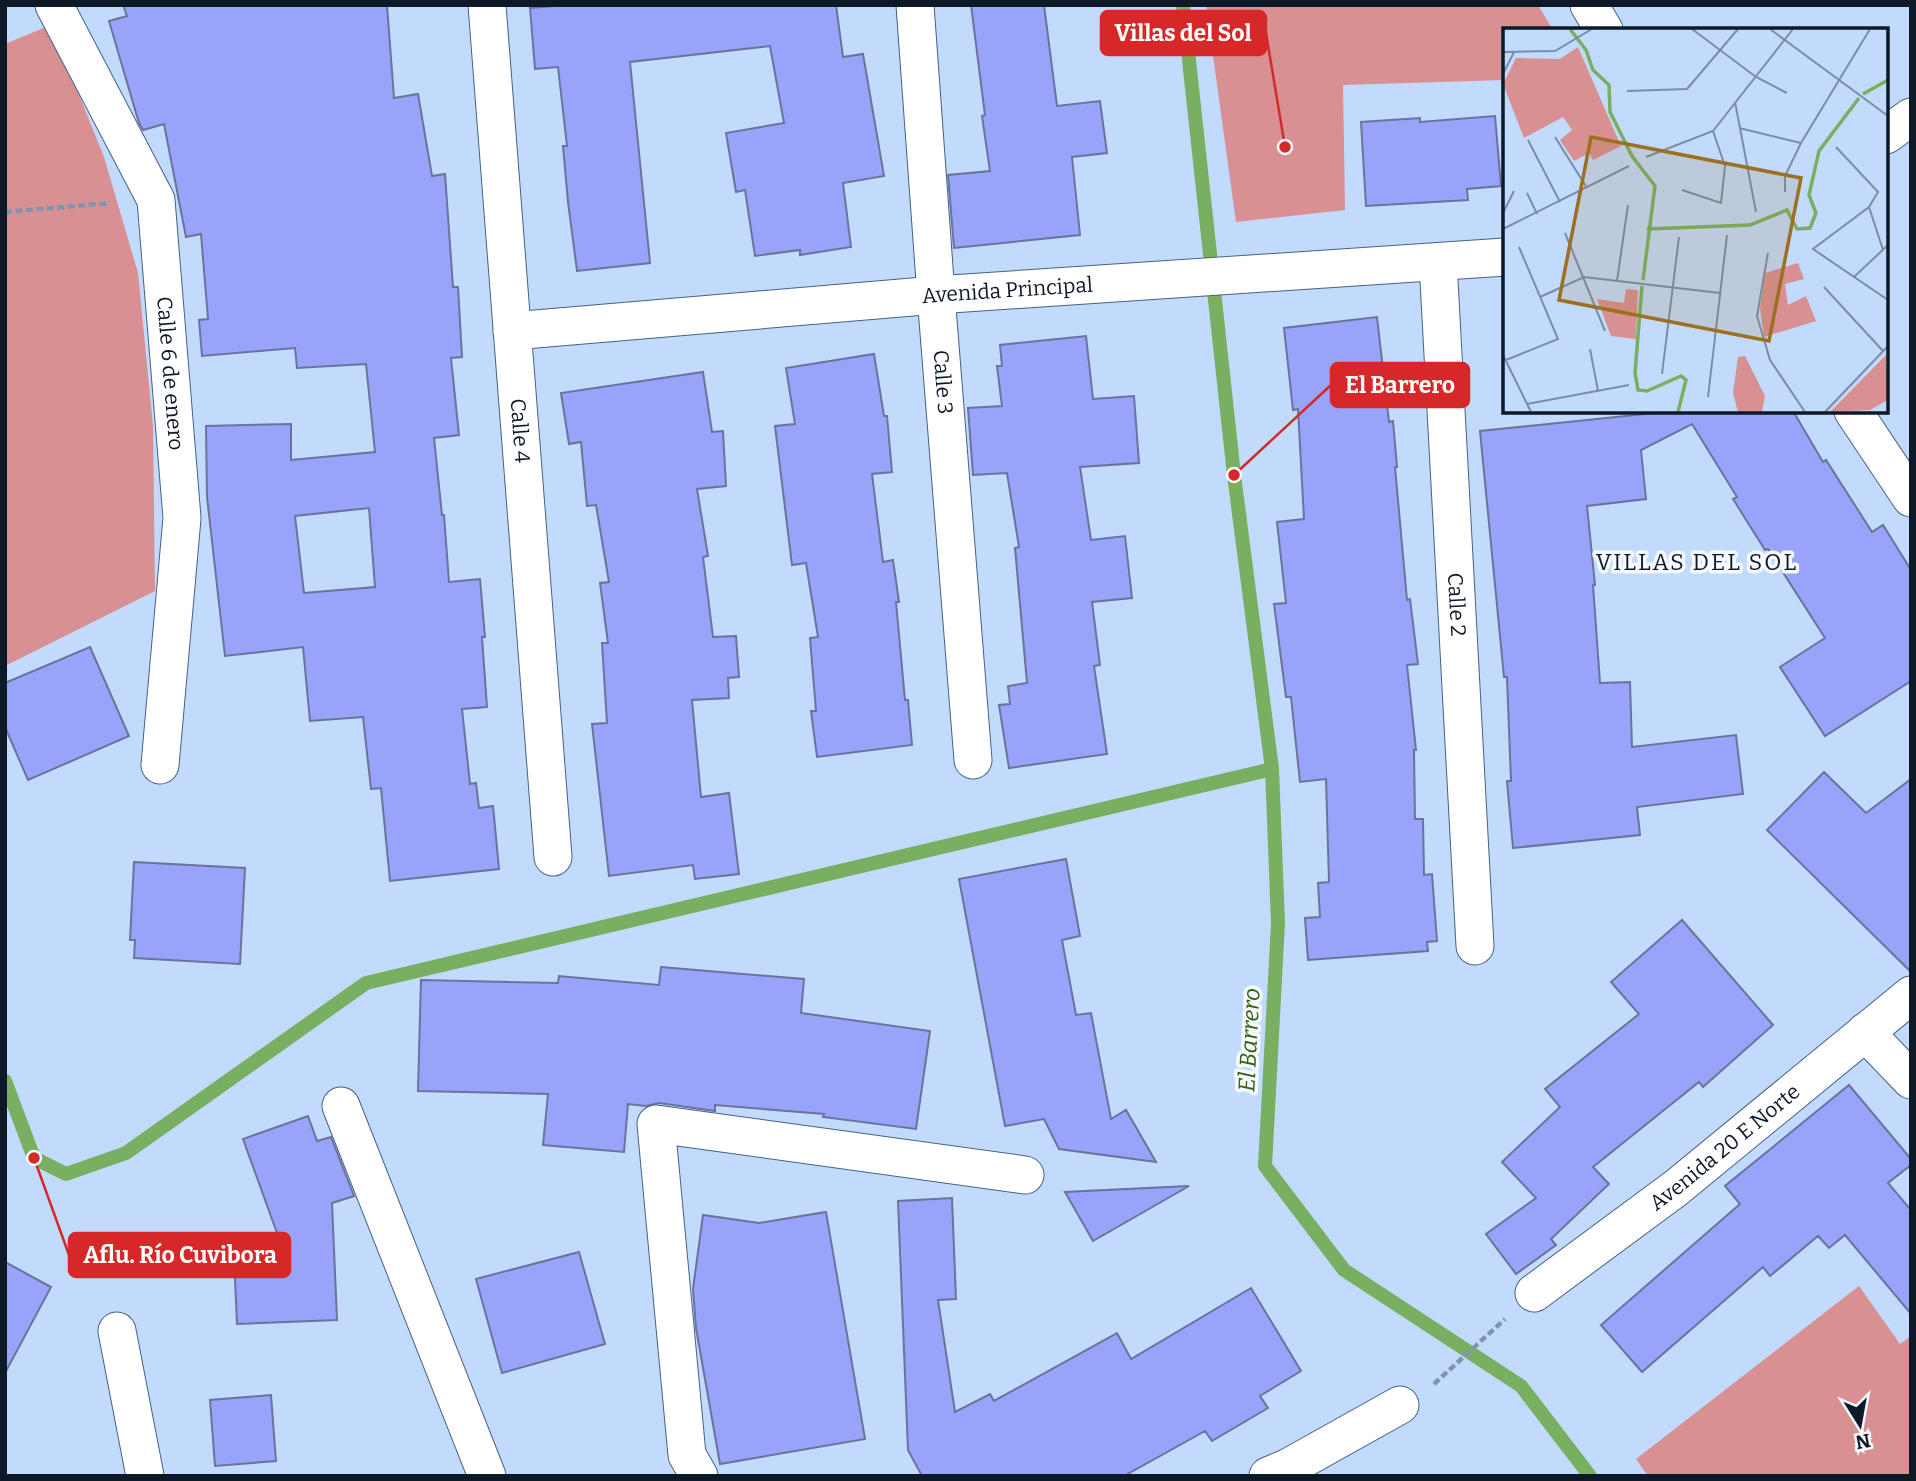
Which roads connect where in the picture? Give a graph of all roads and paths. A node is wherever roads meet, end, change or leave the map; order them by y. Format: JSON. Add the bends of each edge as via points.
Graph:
{"nodes":[{"id":1,"x":54,"y":5,"type":"edge"},
{"id":2,"x":487,"y":5,"type":"edge"},
{"id":3,"x":915,"y":5,"type":"edge"},
{"id":4,"x":1589,"y":5,"type":"edge"},
{"id":5,"x":1603,"y":28,"type":"edge"},
{"id":6,"x":1911,"y":117,"type":"edge"},
{"id":7,"x":1888,"y":134,"type":"edge"},
{"id":8,"x":156,"y":200,"type":"junction"},
{"id":9,"x":5,"y":212,"type":"edge"},
{"id":10,"x":1503,"y":257,"type":"edge"},
{"id":11,"x":1438,"y":262,"type":"junction"},
{"id":12,"x":936,"y":295,"type":"junction"},
{"id":13,"x":512,"y":331,"type":"junction"},
{"id":14,"x":1854,"y":413,"type":"edge"},
{"id":15,"x":1911,"y":498,"type":"edge"},
{"id":16,"x":973,"y":760,"type":"dead end"},
{"id":17,"x":160,"y":765,"type":"dead end"},
{"id":18,"x":553,"y":858,"type":"dead end"},
{"id":19,"x":1475,"y":946,"type":"dead end"},
{"id":20,"x":1911,"y":995,"type":"edge"},
{"id":21,"x":1865,"y":1032,"type":"junction"},
{"id":22,"x":1911,"y":1080,"type":"edge"},
{"id":23,"x":341,"y":1106,"type":"dead end"},
{"id":24,"x":1025,"y":1175,"type":"dead end"},
{"id":25,"x":1521,"y":1305,"type":"joint"},
{"id":26,"x":117,"y":1331,"type":"dead end"},
{"id":27,"x":1434,"y":1384,"type":"dead end"},
{"id":28,"x":1400,"y":1405,"type":"dead end"},
{"id":29,"x":1285,"y":1473,"type":"edge"},
{"id":30,"x":145,"y":1476,"type":"edge"},
{"id":31,"x":487,"y":1476,"type":"edge"},
{"id":32,"x":699,"y":1476,"type":"edge"}],
"edges":[{"from":1,"to":8,"type":"street","name":"Calle 6 de enero"},
{"from":2,"to":13,"type":"street","name":"Calle 4"},
{"from":3,"to":12,"type":"street","name":"Calle 3"},
{"from":4,"to":5,"type":"street"},
{"from":6,"to":7,"type":"street"},
{"from":8,"to":9,"type":"path"},
{"from":8,"to":17,"type":"street","name":"Calle 6 de enero","via":[[182,518]]},
{"from":10,"to":11,"type":"street","name":"Avenida Principal"},
{"from":11,"to":12,"type":"street","name":"Avenida Principal"},
{"from":11,"to":19,"type":"street","name":"Calle 2"},
{"from":12,"to":13,"type":"street","name":"Avenida Principal"},
{"from":12,"to":16,"type":"street","name":"Calle 3"},
{"from":13,"to":18,"type":"street","name":"Calle 4"},
{"from":14,"to":15,"type":"street"},
{"from":20,"to":21,"type":"street","name":"Avenida 20 E Norte"},
{"from":21,"to":22,"type":"street"},
{"from":21,"to":25,"type":"street","name":"Avenida 20 E Norte","via":[[1676,1188]]},
{"from":23,"to":31,"type":"street"},
{"from":24,"to":32,"type":"street","via":[[656,1124],[687,1455]]},
{"from":25,"to":27,"type":"path"},
{"from":26,"to":30,"type":"street"},
{"from":28,"to":29,"type":"street"}]}
